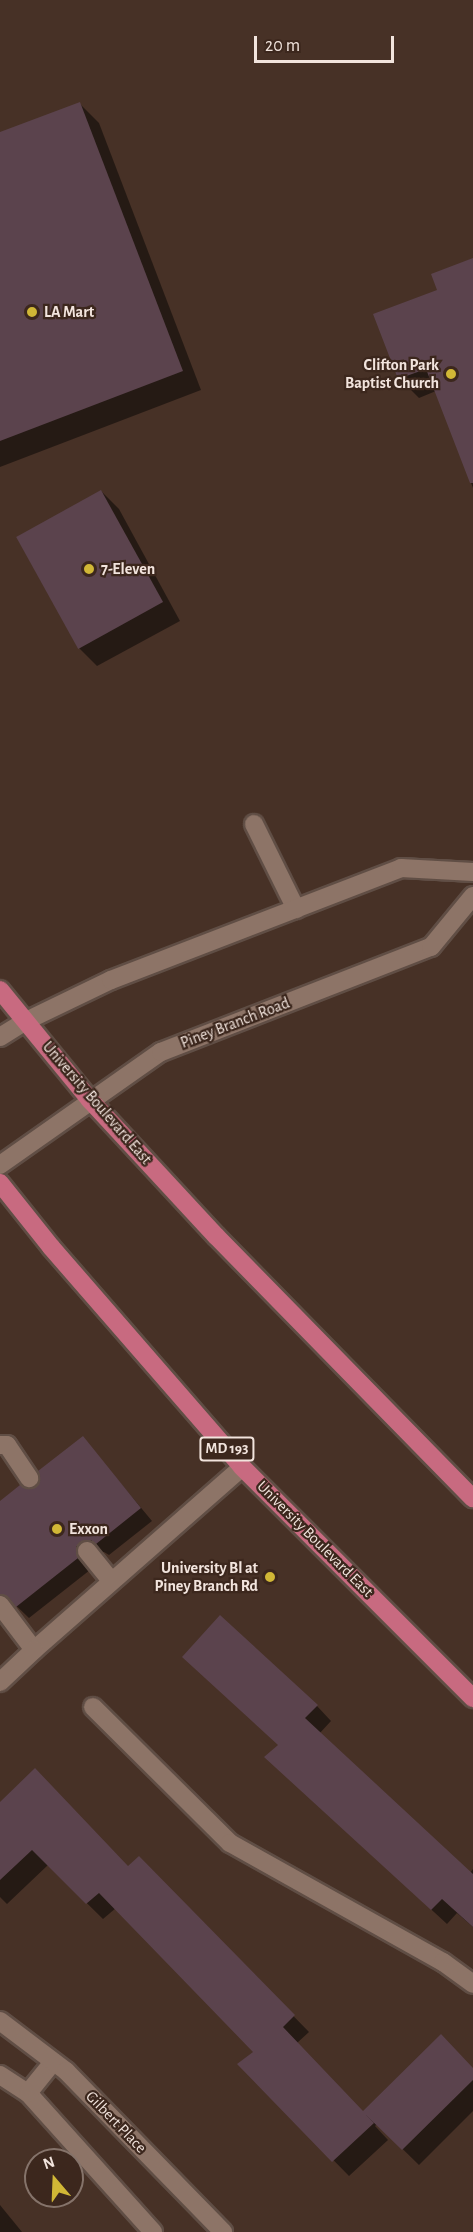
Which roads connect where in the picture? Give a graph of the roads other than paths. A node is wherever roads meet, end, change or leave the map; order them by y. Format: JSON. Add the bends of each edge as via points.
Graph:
{"nodes":[{"id":1,"x":254,"y":824,"type":"dead end"},
{"id":2,"x":473,"y":872,"type":"edge"},
{"id":3,"x":473,"y":896,"type":"edge"},
{"id":4,"x":296,"y":909,"type":"junction"},
{"id":5,"x":0,"y":990,"type":"edge"},
{"id":6,"x":26,"y":1021,"type":"junction"},
{"id":7,"x":0,"y":1038,"type":"edge"},
{"id":8,"x":90,"y":1100,"type":"junction"},
{"id":9,"x":0,"y":1165,"type":"edge"},
{"id":10,"x":0,"y":1183,"type":"edge"},
{"id":11,"x":0,"y":1445,"type":"edge"},
{"id":12,"x":242,"y":1467,"type":"junction"},
{"id":13,"x":29,"y":1478,"type":"dead end"},
{"id":14,"x":473,"y":1498,"type":"edge"},
{"id":15,"x":87,"y":1551,"type":"dead end"},
{"id":16,"x":111,"y":1581,"type":"junction"},
{"id":17,"x":0,"y":1605,"type":"edge"},
{"id":18,"x":34,"y":1650,"type":"junction"},
{"id":19,"x":0,"y":1682,"type":"edge"},
{"id":20,"x":473,"y":1698,"type":"edge"},
{"id":21,"x":93,"y":1707,"type":"dead end"},
{"id":22,"x":473,"y":1984,"type":"edge"},
{"id":23,"x":0,"y":2021,"type":"edge"},
{"id":24,"x":53,"y":2062,"type":"junction"},
{"id":25,"x":0,"y":2075,"type":"edge"},
{"id":26,"x":28,"y":2093,"type":"junction"},
{"id":27,"x":153,"y":2232,"type":"edge"},
{"id":28,"x":223,"y":2232,"type":"edge"}],
"edges":[{"from":1,"to":4,"type":"main road"},
{"from":2,"to":4,"type":"main road","via":[[401,868]]},
{"from":3,"to":8,"type":"main road","name":"Piney Branch Road","via":[[431,947],[160,1052]]},
{"from":4,"to":6,"type":"main road","via":[[111,980]]},
{"from":5,"to":6,"type":"main road","name":"University Boulevard East"},
{"from":6,"to":7,"type":"main road"},
{"from":6,"to":8,"type":"main road","name":"University Boulevard East"},
{"from":8,"to":9,"type":"main road","name":"Piney Branch Road"},
{"from":8,"to":14,"type":"main road","name":"University Boulevard East","via":[[216,1236]]},
{"from":10,"to":12,"type":"main road","name":"University Boulevard East","number":"MD 193"},
{"from":11,"to":13,"type":"main road","via":[[7,1445]]},
{"from":12,"to":16,"type":"main road"},
{"from":12,"to":20,"type":"main road","name":"University Boulevard East","number":"MD 193"},
{"from":15,"to":16,"type":"main road"},
{"from":16,"to":18,"type":"main road"},
{"from":17,"to":18,"type":"main road"},
{"from":18,"to":19,"type":"main road"},
{"from":21,"to":22,"type":"main road","via":[[230,1843],[444,1962]]},
{"from":23,"to":24,"type":"main road","name":"Gilbert Place"},
{"from":24,"to":26,"type":"main road"},
{"from":24,"to":28,"type":"main road","name":"Gilbert Place"},
{"from":25,"to":26,"type":"main road"},
{"from":26,"to":27,"type":"main road"}]}
